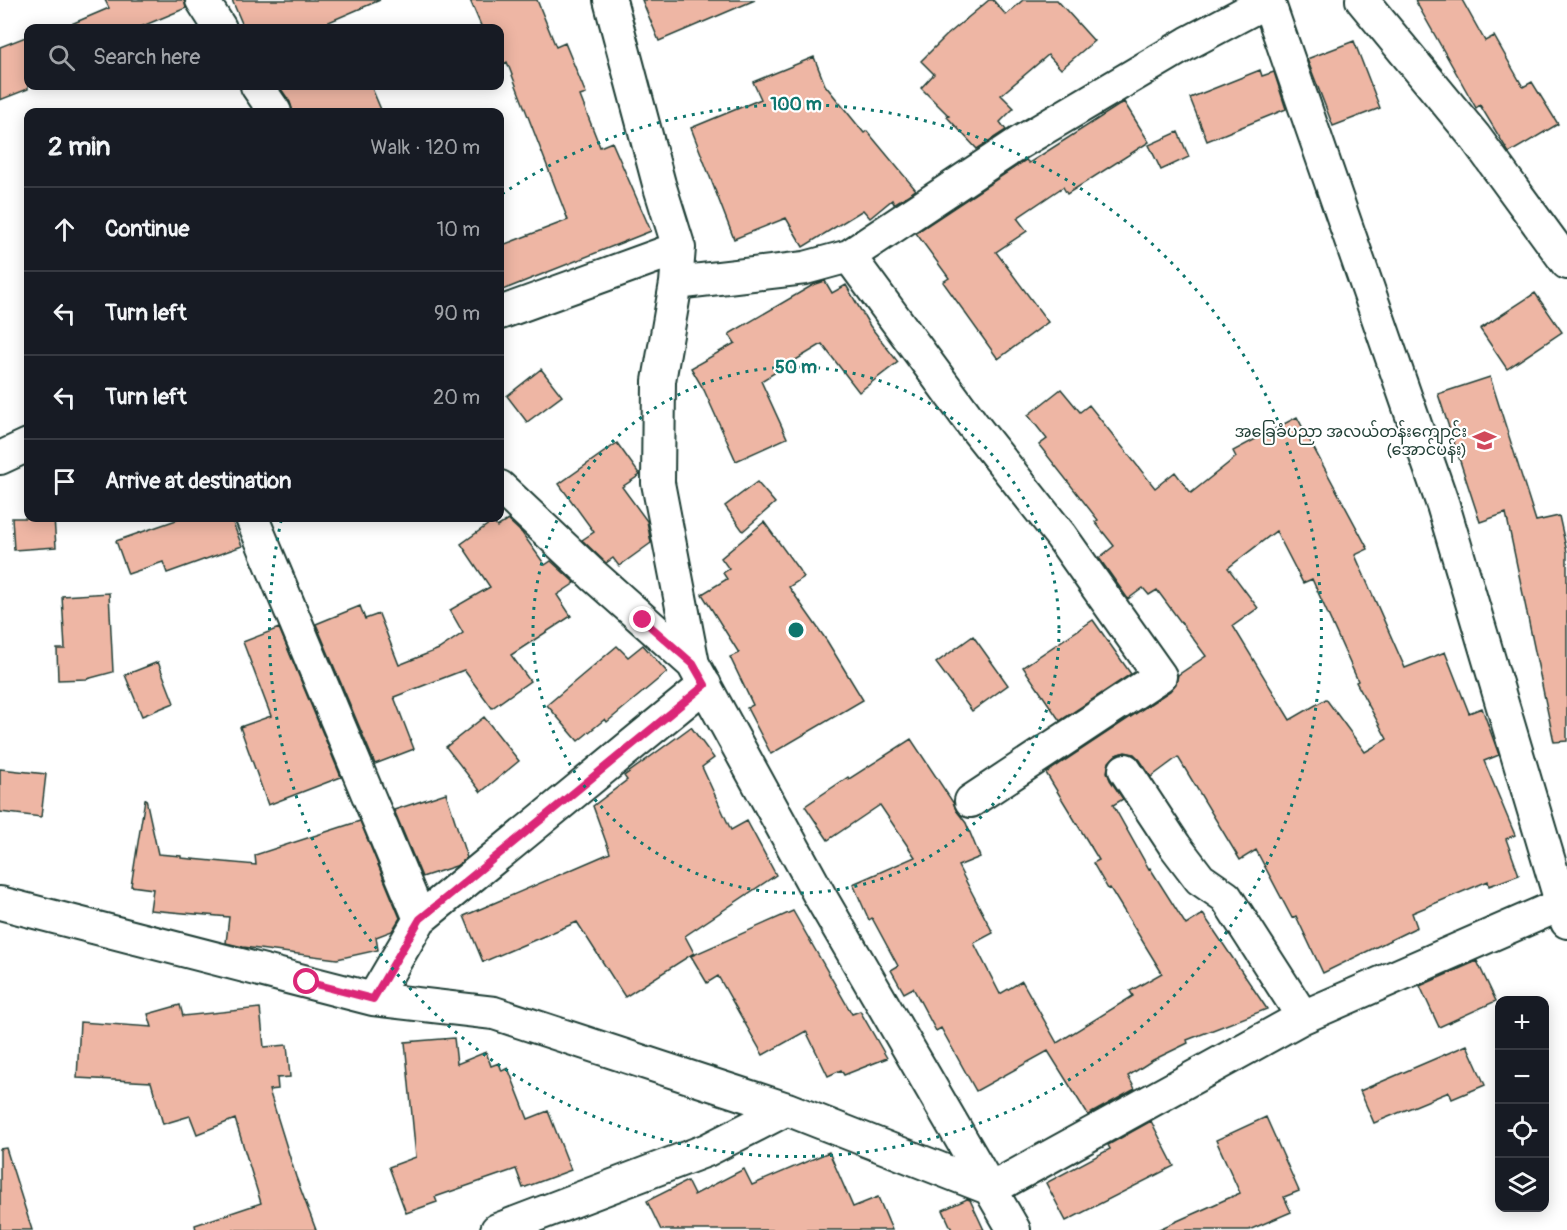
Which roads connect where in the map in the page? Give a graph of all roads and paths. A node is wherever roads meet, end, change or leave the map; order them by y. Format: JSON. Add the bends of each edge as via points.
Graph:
{"nodes":[{"id":1,"x":202,"y":0,"type":"edge"},
{"id":2,"x":610,"y":0,"type":"edge"},
{"id":3,"x":1269,"y":0,"type":"edge"},
{"id":4,"x":1362,"y":0,"type":"edge"},
{"id":5,"x":217,"y":24,"type":"edge"},
{"id":6,"x":260,"y":90,"type":"edge"},
{"id":7,"x":272,"y":108,"type":"edge"},
{"id":8,"x":679,"y":248,"type":"junction"},
{"id":9,"x":849,"y":256,"type":"junction"},
{"id":10,"x":1567,"y":263,"type":"edge"},
{"id":11,"x":676,"y":283,"type":"junction"},
{"id":12,"x":504,"y":312,"type":"edge"},
{"id":13,"x":24,"y":447,"type":"edge"},
{"id":14,"x":0,"y":458,"type":"edge"},
{"id":15,"x":504,"y":491,"type":"edge"},
{"id":16,"x":254,"y":522,"type":"edge"},
{"id":17,"x":699,"y":674,"type":"junction"},
{"id":18,"x":1125,"y":770,"type":"dead end"},
{"id":19,"x":971,"y":801,"type":"dead end"},
{"id":20,"x":0,"y":903,"type":"edge"},
{"id":21,"x":1565,"y":913,"type":"edge"},
{"id":22,"x":420,"y":919,"type":"junction"},
{"id":23,"x":373,"y":999,"type":"junction"},
{"id":24,"x":1303,"y":1017,"type":"junction"},
{"id":25,"x":787,"y":1109,"type":"junction"},
{"id":26,"x":991,"y":1189,"type":"junction"},
{"id":27,"x":497,"y":1230,"type":"edge"},
{"id":28,"x":1014,"y":1230,"type":"edge"}],
"edges":[{"from":1,"to":5,"type":"street"},
{"from":2,"to":8,"type":"street"},
{"from":3,"to":9,"type":"street","via":[[1019,143]]},
{"from":3,"to":21,"type":"street","via":[[1443,505]]},
{"from":4,"to":10,"type":"street","via":[[1475,137]]},
{"from":6,"to":7,"type":"street"},
{"from":8,"to":11,"type":"street"},
{"from":8,"to":12,"type":"street"},
{"from":9,"to":11,"type":"street","via":[[805,268]]},
{"from":9,"to":19,"type":"street","via":[[973,425],[1061,536],[1160,676]]},
{"from":11,"to":17,"type":"street","via":[[658,381],[658,483]]},
{"from":13,"to":14,"type":"street"},
{"from":15,"to":17,"type":"street"},
{"from":16,"to":22,"type":"street"},
{"from":17,"to":22,"type":"street"},
{"from":17,"to":26,"type":"street","via":[[820,896]]},
{"from":18,"to":24,"type":"street","via":[[1200,879],[1227,897]]},
{"from":20,"to":23,"type":"street"},
{"from":21,"to":24,"type":"street"},
{"from":22,"to":23,"type":"street"},
{"from":23,"to":25,"type":"street","via":[[494,1013]]},
{"from":24,"to":26,"type":"street"},
{"from":25,"to":26,"type":"street"},
{"from":25,"to":27,"type":"street","via":[[707,1150]]},
{"from":26,"to":28,"type":"street"}]}
